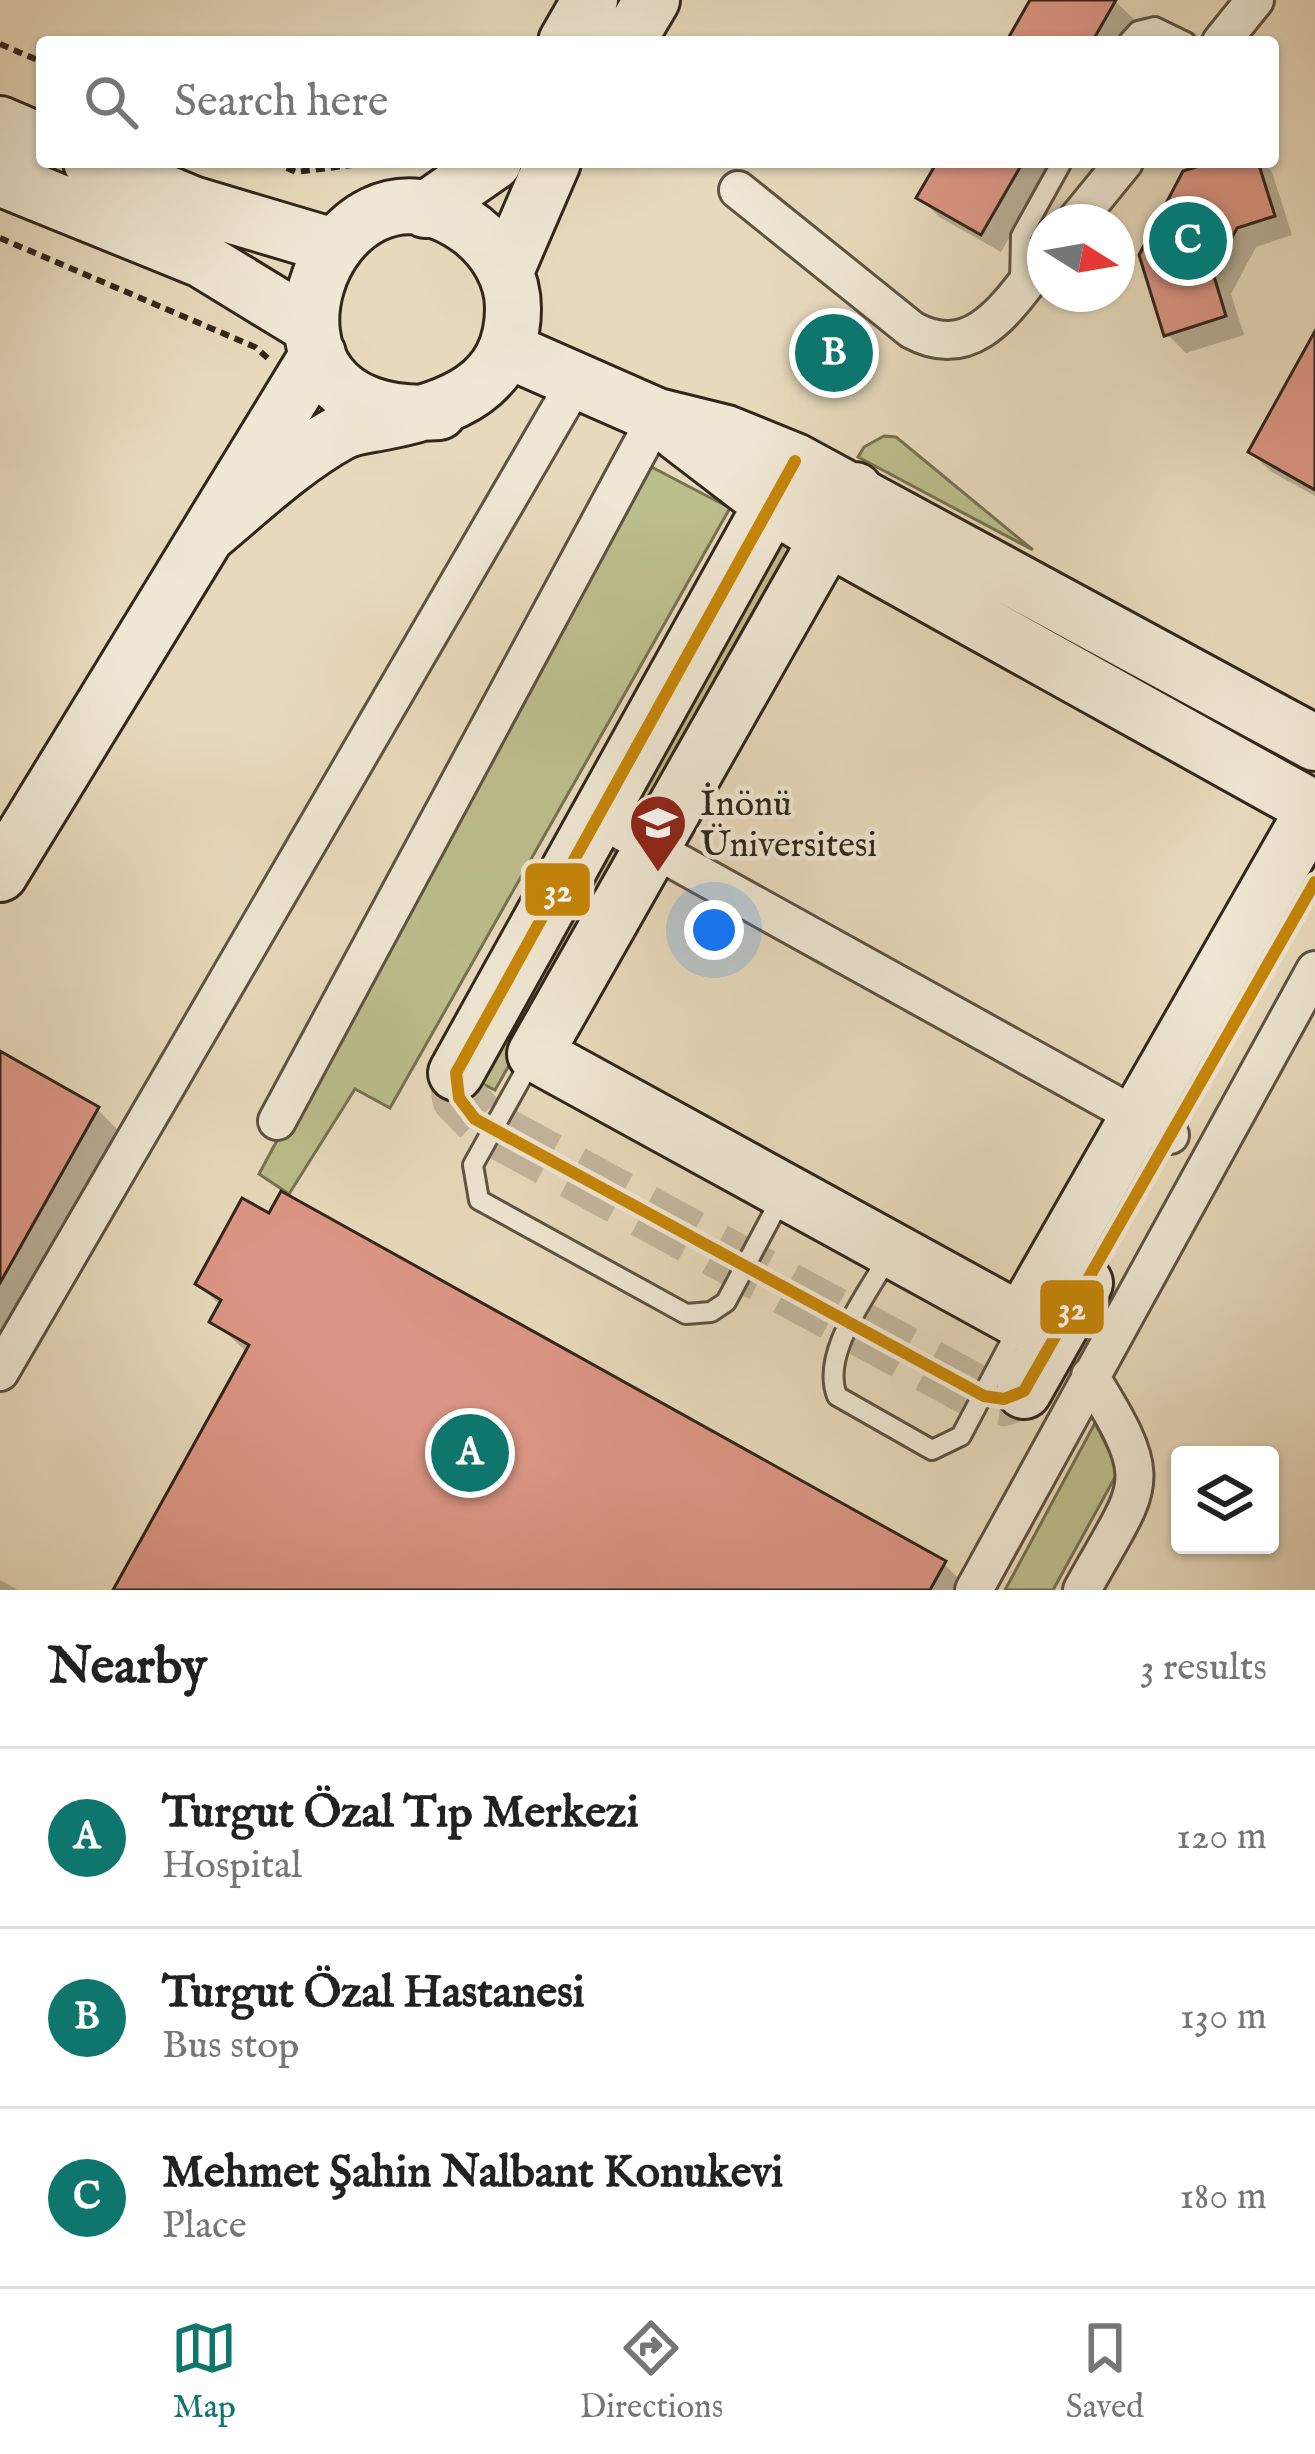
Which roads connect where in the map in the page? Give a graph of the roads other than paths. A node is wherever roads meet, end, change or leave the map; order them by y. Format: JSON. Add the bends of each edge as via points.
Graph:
{"nodes":[{"id":1,"x":590,"y":0,"type":"edge"},
{"id":2,"x":652,"y":0,"type":"edge"},
{"id":3,"x":1247,"y":3,"type":"edge"},
{"id":4,"x":569,"y":36,"type":"edge"},
{"id":5,"x":630,"y":36,"type":"edge"},
{"id":6,"x":1133,"y":36,"type":"edge"},
{"id":7,"x":1174,"y":36,"type":"edge"},
{"id":8,"x":1225,"y":36,"type":"edge"},
{"id":9,"x":0,"y":124,"type":"edge"},
{"id":10,"x":36,"y":139,"type":"edge"},
{"id":11,"x":105,"y":168,"type":"edge"},
{"id":12,"x":485,"y":168,"type":"edge"},
{"id":13,"x":550,"y":168,"type":"edge"},
{"id":14,"x":1059,"y":168,"type":"edge"},
{"id":15,"x":1119,"y":168,"type":"edge"},
{"id":16,"x":0,"y":178,"type":"edge"},
{"id":17,"x":738,"y":190,"type":"dead end"},
{"id":18,"x":1090,"y":204,"type":"edge"},
{"id":19,"x":425,"y":210,"type":"junction"},
{"id":20,"x":333,"y":246,"type":"junction"},
{"id":21,"x":506,"y":271,"type":"junction"},
{"id":22,"x":1027,"y":282,"type":"edge"},
{"id":23,"x":1020,"y":291,"type":"junction"},
{"id":24,"x":507,"y":350,"type":"junction"},
{"id":25,"x":308,"y":354,"type":"junction"},
{"id":26,"x":575,"y":383,"type":"junction"},
{"id":27,"x":439,"y":412,"type":"junction"},
{"id":28,"x":657,"y":416,"type":"junction"},
{"id":29,"x":784,"y":483,"type":"junction"},
{"id":30,"x":855,"y":490,"type":"junction"},
{"id":31,"x":209,"y":533,"type":"junction"},
{"id":32,"x":824,"y":536,"type":"junction"},
{"id":33,"x":1315,"y":743,"type":"edge"},
{"id":34,"x":1315,"y":809,"type":"edge"},
{"id":35,"x":598,"y":818,"type":"junction"},
{"id":36,"x":651,"y":847,"type":"junction"},
{"id":37,"x":0,"y":874,"type":"edge"},
{"id":38,"x":1315,"y":883,"type":"edge"},
{"id":39,"x":1315,"y":970,"type":"edge"},
{"id":40,"x":535,"y":1054,"type":"junction"},
{"id":41,"x":456,"y":1072,"type":"dead end"},
{"id":42,"x":277,"y":1121,"type":"dead end"},
{"id":43,"x":1153,"y":1126,"type":"junction"},
{"id":44,"x":784,"y":1192,"type":"junction"},
{"id":45,"x":891,"y":1250,"type":"junction"},
{"id":46,"x":1021,"y":1322,"type":"junction"},
{"id":47,"x":0,"y":1372,"type":"edge"},
{"id":48,"x":1090,"y":1376,"type":"junction"},
{"id":49,"x":1024,"y":1391,"type":"dead end"},
{"id":50,"x":974,"y":1590,"type":"edge"},
{"id":51,"x":1082,"y":1590,"type":"edge"}],
"edges":[{"from":1,"to":4,"type":"street"},
{"from":2,"to":5,"type":"street"},
{"from":3,"to":8,"type":"street"},
{"from":6,"to":7,"type":"lane","via":[[1155,27]]},
{"from":9,"to":10,"type":"street"},
{"from":11,"to":20,"type":"street"},
{"from":12,"to":19,"type":"street"},
{"from":13,"to":21,"type":"street"},
{"from":14,"to":23,"type":"lane","via":[[1022,236]]},
{"from":15,"to":18,"type":"street"},
{"from":16,"to":25,"type":"street","via":[[202,260]]},
{"from":17,"to":23,"type":"street","via":[[925,337],[954,342],[982,333]]},
{"from":19,"to":20,"type":"street","via":[[391,211]]},
{"from":19,"to":21,"type":"street","via":[[459,220]]},
{"from":20,"to":25,"type":"street","via":[[314,284]]},
{"from":21,"to":24,"type":"street","via":[[513,296]]},
{"from":22,"to":23,"type":"street"},
{"from":24,"to":26,"type":"street"},
{"from":24,"to":27,"type":"street","via":[[479,388]]},
{"from":25,"to":27,"type":"street","via":[[368,405]]},
{"from":25,"to":31,"type":"street"},
{"from":26,"to":28,"type":"street"},
{"from":26,"to":47,"type":"street"},
{"from":27,"to":31,"type":"street","via":[[344,430]]},
{"from":28,"to":29,"type":"street","via":[[726,433]]},
{"from":28,"to":42,"type":"street"},
{"from":29,"to":30,"type":"street"},
{"from":29,"to":32,"type":"street"},
{"from":29,"to":35,"type":"street"},
{"from":30,"to":32,"type":"street"},
{"from":30,"to":33,"type":"street"},
{"from":31,"to":37,"type":"street"},
{"from":32,"to":34,"type":"street"},
{"from":32,"to":36,"type":"street"},
{"from":34,"to":43,"type":"street"},
{"from":35,"to":36,"type":"street"},
{"from":35,"to":41,"type":"street"},
{"from":36,"to":40,"type":"street"},
{"from":36,"to":43,"type":"street"},
{"from":38,"to":43,"type":"street"},
{"from":39,"to":48,"type":"street"},
{"from":40,"to":44,"type":"street"},
{"from":40,"to":44,"type":"lane","via":[[472,1174],[479,1200],[686,1314],[703,1314],[726,1302]]},
{"from":43,"to":46,"type":"street"},
{"from":43,"to":49,"type":"street"},
{"from":44,"to":45,"type":"street"},
{"from":45,"to":46,"type":"street"},
{"from":45,"to":46,"type":"lane","via":[[833,1360],[832,1382],[837,1396],[932,1450],[961,1436]]},
{"from":48,"to":50,"type":"street"},
{"from":48,"to":51,"type":"street","via":[[1131,1442],[1137,1470],[1133,1497]]}]}
